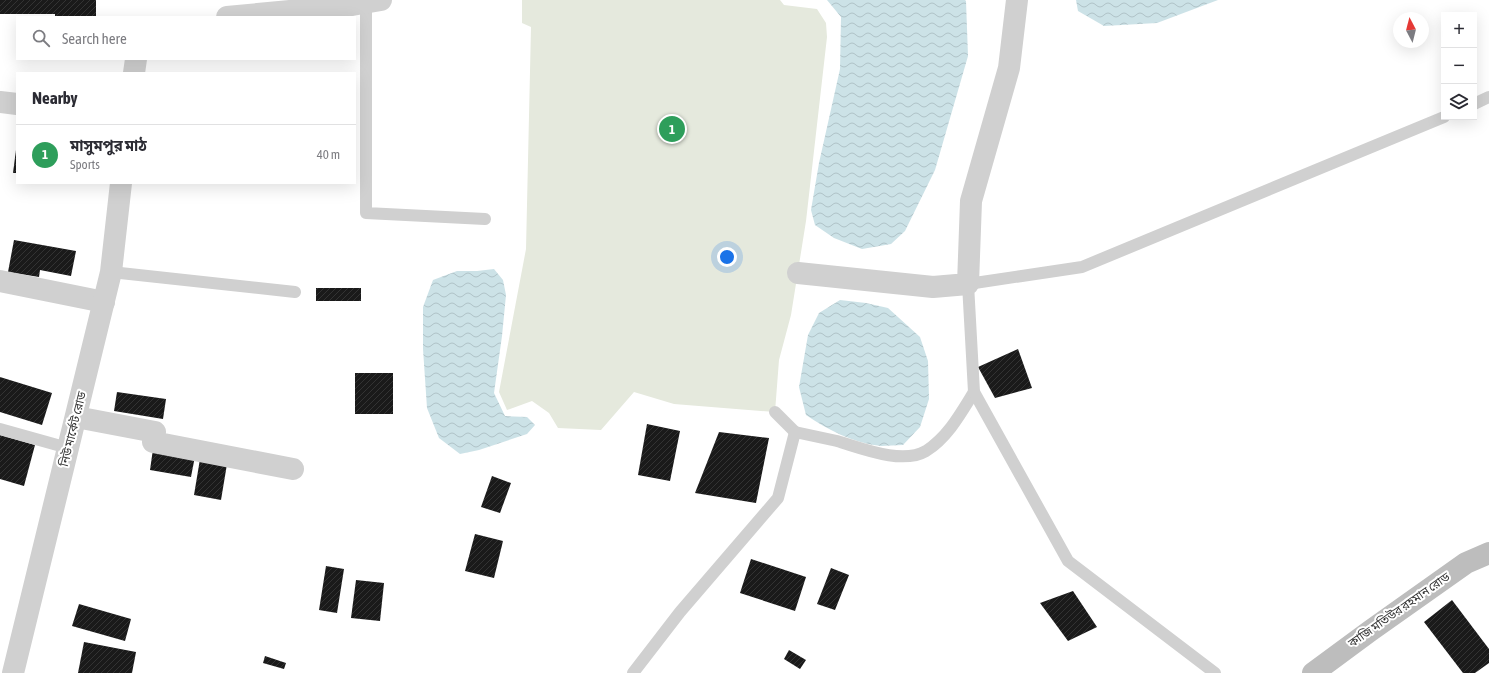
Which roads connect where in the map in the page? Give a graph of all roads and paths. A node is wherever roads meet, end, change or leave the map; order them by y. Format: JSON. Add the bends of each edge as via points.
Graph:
{"nodes":[{"id":1,"x":1017,"y":0,"type":"edge"},
{"id":2,"x":374,"y":1,"type":"edge"},
{"id":3,"x":237,"y":16,"type":"edge"},
{"id":4,"x":136,"y":60,"type":"edge"},
{"id":5,"x":134,"y":72,"type":"edge"},
{"id":6,"x":360,"y":73,"type":"edge"},
{"id":7,"x":1489,"y":97,"type":"edge"},
{"id":8,"x":0,"y":102,"type":"edge"},
{"id":9,"x":1477,"y":103,"type":"edge"},
{"id":10,"x":16,"y":104,"type":"edge"},
{"id":11,"x":1441,"y":118,"type":"edge"},
{"id":12,"x":121,"y":184,"type":"edge"},
{"id":13,"x":486,"y":219,"type":"dead end"},
{"id":14,"x":111,"y":272,"type":"junction"},
{"id":15,"x":798,"y":273,"type":"dead end"},
{"id":16,"x":0,"y":281,"type":"edge"},
{"id":17,"x":968,"y":284,"type":"junction"},
{"id":18,"x":295,"y":292,"type":"dead end"},
{"id":19,"x":104,"y":302,"type":"junction"},
{"id":20,"x":974,"y":392,"type":"junction"},
{"id":21,"x":776,"y":412,"type":"dead end"},
{"id":22,"x":76,"y":417,"type":"junction"},
{"id":23,"x":0,"y":429,"type":"edge"},
{"id":24,"x":795,"y":432,"type":"junction"},
{"id":25,"x":68,"y":448,"type":"junction"},
{"id":26,"x":293,"y":469,"type":"dead end"},
{"id":27,"x":1489,"y":553,"type":"edge"},
{"id":28,"x":13,"y":673,"type":"edge"},
{"id":29,"x":633,"y":673,"type":"edge"},
{"id":30,"x":1215,"y":673,"type":"edge"},
{"id":31,"x":1313,"y":673,"type":"edge"}],
"edges":[{"from":1,"to":17,"type":"street","via":[[1009,68],[971,201]]},
{"from":2,"to":3,"type":"street"},
{"from":2,"to":6,"type":"lane"},
{"from":4,"to":5,"type":"street"},
{"from":6,"to":13,"type":"lane","via":[[366,213]]},
{"from":7,"to":9,"type":"lane"},
{"from":8,"to":10,"type":"street"},
{"from":11,"to":17,"type":"lane","via":[[1082,267]]},
{"from":12,"to":14,"type":"street","name":"নিউ মার্কেট রোড"},
{"from":14,"to":18,"type":"lane"},
{"from":14,"to":19,"type":"street","name":"নিউ মার্কেট রোড"},
{"from":15,"to":17,"type":"street","via":[[933,287]]},
{"from":16,"to":19,"type":"street"},
{"from":17,"to":20,"type":"lane"},
{"from":19,"to":22,"type":"street","name":"নিউ মার্কেট রোড"},
{"from":20,"to":24,"type":"lane","via":[[957,421],[937,442],[925,451],[908,456],[879,454]]},
{"from":20,"to":30,"type":"lane","via":[[1068,561]]},
{"from":21,"to":24,"type":"lane"},
{"from":22,"to":25,"type":"street","name":"নিউ মার্কেট রোড"},
{"from":22,"to":26,"type":"street","via":[[155,432],[153,442]]},
{"from":23,"to":25,"type":"lane"},
{"from":24,"to":29,"type":"lane","via":[[778,498],[680,612]]},
{"from":25,"to":28,"type":"street","name":"নিউ মার্কেট রোড"},
{"from":27,"to":31,"type":"main road","name":"কাজি মতিউর রহমান রোড","via":[[1466,563]]}]}
